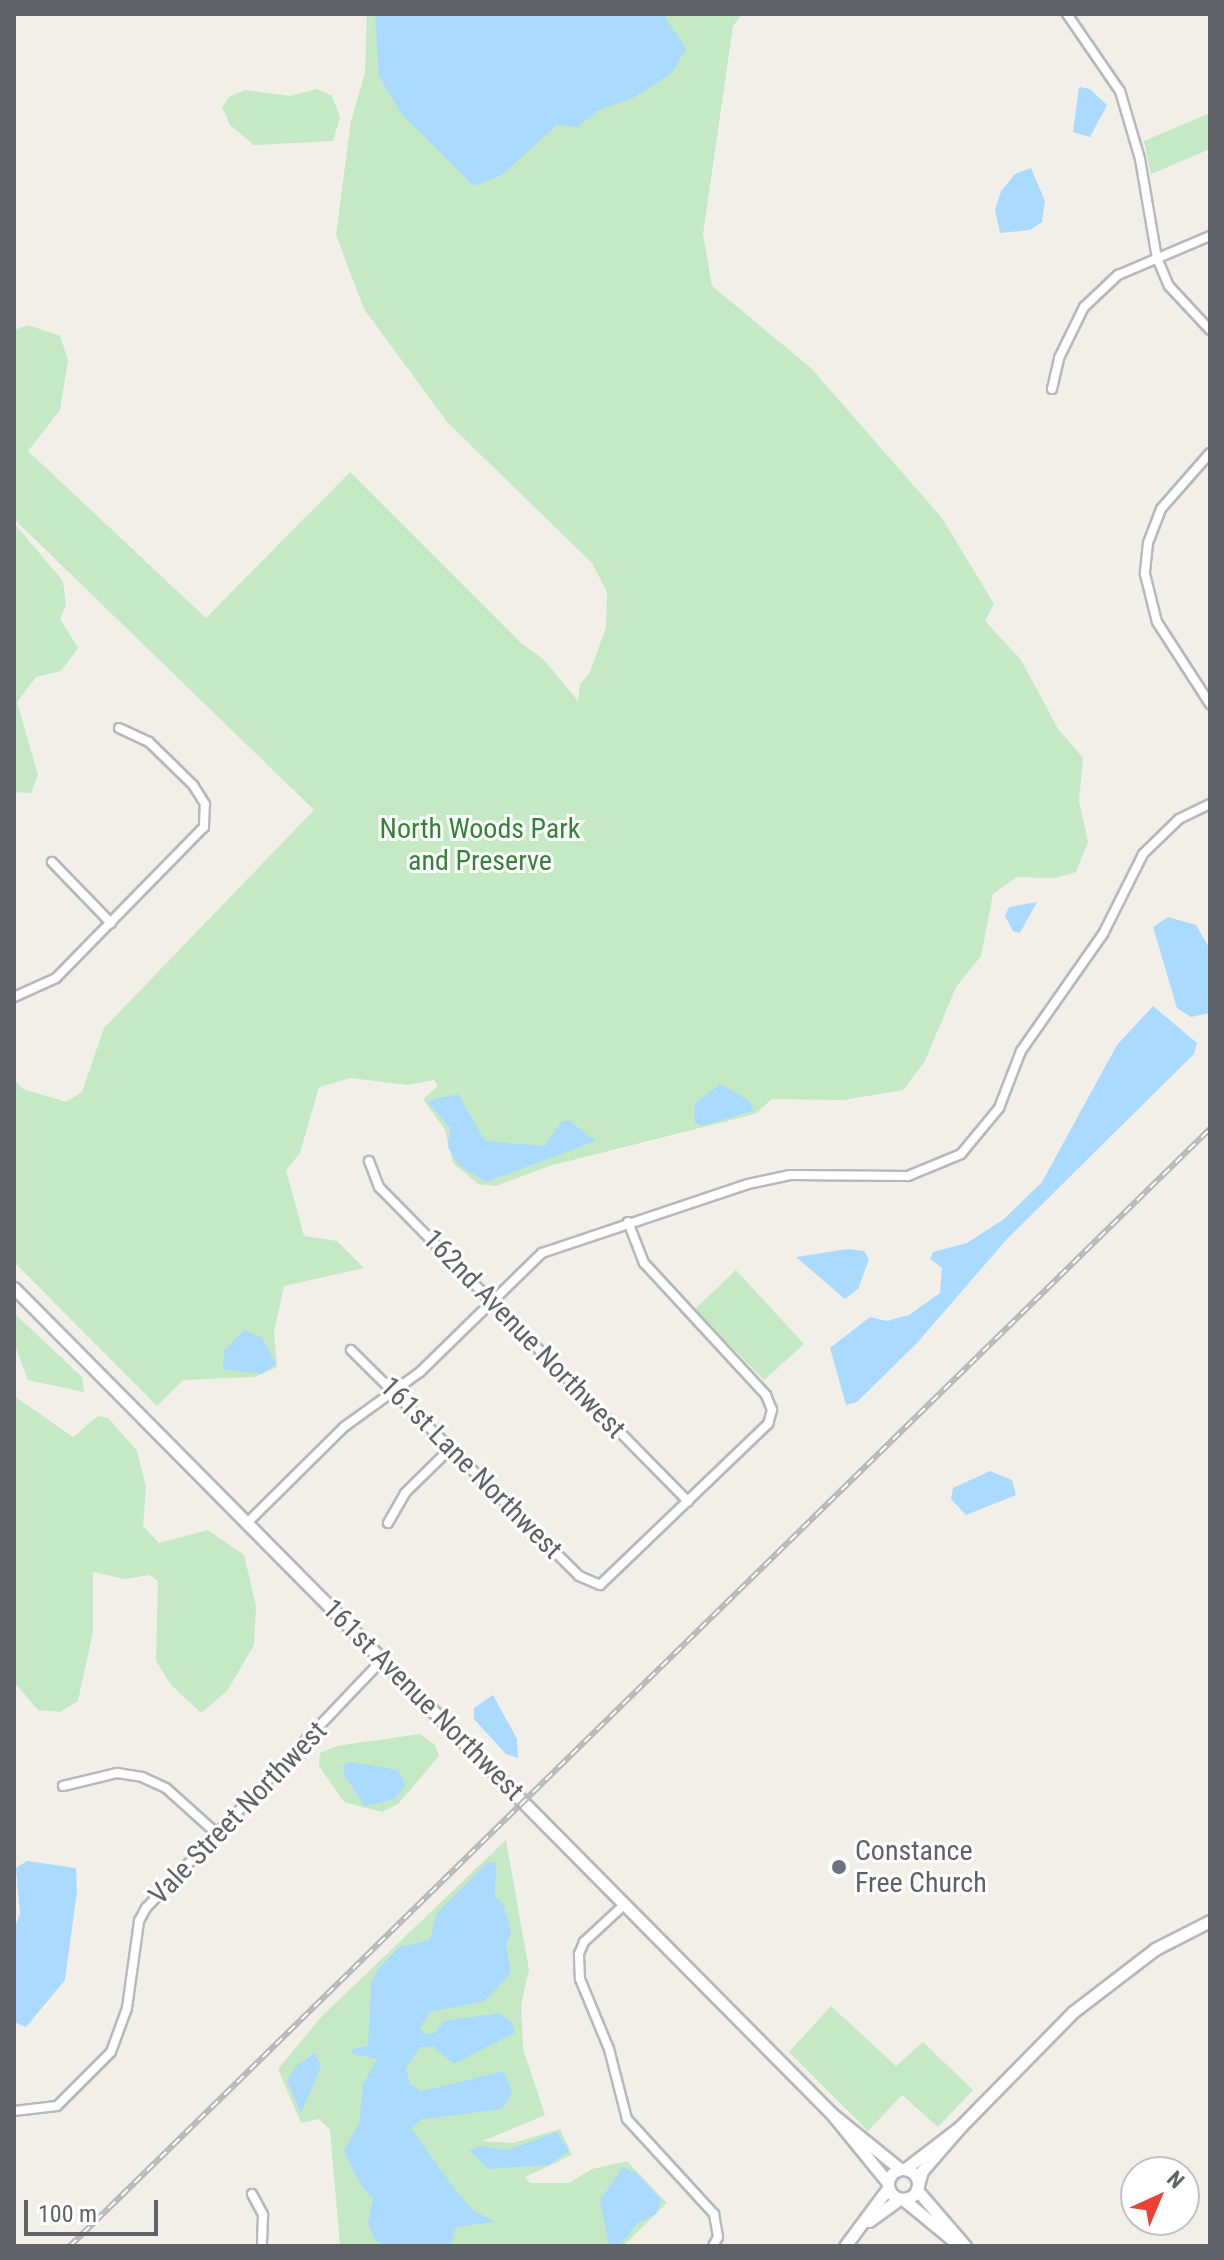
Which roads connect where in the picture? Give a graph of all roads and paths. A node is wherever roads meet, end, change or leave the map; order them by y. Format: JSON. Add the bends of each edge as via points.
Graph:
{"nodes":[{"id":1,"x":1067,"y":14,"type":"edge"},
{"id":2,"x":1210,"y":236,"type":"edge"},
{"id":3,"x":1157,"y":258,"type":"junction"},
{"id":4,"x":1210,"y":330,"type":"edge"},
{"id":5,"x":1052,"y":389,"type":"dead end"},
{"id":6,"x":1210,"y":453,"type":"edge"},
{"id":7,"x":1210,"y":704,"type":"edge"},
{"id":8,"x":119,"y":728,"type":"dead end"},
{"id":9,"x":1210,"y":804,"type":"edge"},
{"id":10,"x":52,"y":862,"type":"dead end"},
{"id":11,"x":111,"y":923,"type":"junction"},
{"id":12,"x":14,"y":997,"type":"edge"},
{"id":13,"x":369,"y":1161,"type":"dead end"},
{"id":14,"x":628,"y":1222,"type":"junction"},
{"id":15,"x":14,"y":1288,"type":"edge"},
{"id":16,"x":492,"y":1298,"type":"junction"},
{"id":17,"x":351,"y":1350,"type":"dead end"},
{"id":18,"x":394,"y":1392,"type":"junction"},
{"id":19,"x":451,"y":1448,"type":"junction"},
{"id":20,"x":688,"y":1501,"type":"junction"},
{"id":21,"x":247,"y":1523,"type":"junction"},
{"id":22,"x":388,"y":1523,"type":"dead end"},
{"id":23,"x":382,"y":1660,"type":"junction"},
{"id":24,"x":63,"y":1786,"type":"dead end"},
{"id":25,"x":216,"y":1833,"type":"junction"},
{"id":26,"x":625,"y":1904,"type":"junction"},
{"id":27,"x":1210,"y":1921,"type":"edge"},
{"id":28,"x":14,"y":2111,"type":"edge"},
{"id":29,"x":832,"y":2114,"type":"junction"},
{"id":30,"x":960,"y":2127,"type":"junction"},
{"id":31,"x":903,"y":2169,"type":"junction"},
{"id":32,"x":888,"y":2186,"type":"junction"},
{"id":33,"x":918,"y":2187,"type":"junction"},
{"id":34,"x":252,"y":2194,"type":"dead end"},
{"id":35,"x":902,"y":2200,"type":"junction"},
{"id":36,"x":868,"y":2221,"type":"junction"},
{"id":37,"x":262,"y":2246,"type":"edge"},
{"id":38,"x":713,"y":2246,"type":"edge"},
{"id":39,"x":845,"y":2246,"type":"edge"},
{"id":40,"x":962,"y":2246,"type":"edge"}],
"edges":[{"from":1,"to":3,"type":"street","via":[[1120,91],[1140,159]]},
{"from":2,"to":3,"type":"street"},
{"from":3,"to":4,"type":"street","via":[[1169,286]]},
{"from":3,"to":5,"type":"street","via":[[1118,275],[1084,307],[1059,358]]},
{"from":6,"to":7,"type":"street","via":[[1158,514],[1147,549],[1145,580],[1159,627]]},
{"from":8,"to":11,"type":"street","via":[[149,742],[177,768],[201,794],[205,816],[198,837]]},
{"from":9,"to":14,"type":"street","via":[[1179,819],[1143,854],[1103,934],[1021,1051],[999,1108],[961,1154],[908,1176],[790,1175]]},
{"from":10,"to":11,"type":"street"},
{"from":11,"to":12,"type":"street","via":[[51,982]]},
{"from":13,"to":16,"type":"street","name":"162nd Avenue Northwest","via":[[379,1187]]},
{"from":14,"to":16,"type":"street","via":[[542,1253]]},
{"from":14,"to":20,"type":"street","via":[[644,1263],[766,1395],[772,1410],[768,1424]]},
{"from":15,"to":21,"type":"main road","name":"161st Avenue Northwest"},
{"from":16,"to":18,"type":"street"},
{"from":16,"to":20,"type":"street","name":"162nd Avenue Northwest"},
{"from":17,"to":18,"type":"street","name":"161st Lane Northwest"},
{"from":18,"to":19,"type":"street","name":"161st Lane Northwest"},
{"from":18,"to":21,"type":"street","via":[[344,1427]]},
{"from":19,"to":20,"type":"street","name":"161st Lane Northwest","via":[[593,1584],[618,1571]]},
{"from":19,"to":22,"type":"street","via":[[405,1493]]},
{"from":21,"to":23,"type":"main road","name":"161st Avenue Northwest"},
{"from":23,"to":25,"type":"street","name":"Vale Street Northwest"},
{"from":23,"to":26,"type":"main road","name":"161st Avenue Northwest"},
{"from":24,"to":25,"type":"street","via":[[117,1773],[142,1777],[166,1788]]},
{"from":25,"to":28,"type":"street","name":"Vale Street Northwest","via":[[139,1921],[127,2008],[111,2052],[57,2106]]},
{"from":26,"to":29,"type":"main road","name":"161st Avenue Northwest"},
{"from":26,"to":38,"type":"street","via":[[584,1942],[577,1966],[609,2049],[627,2119],[706,2203],[718,2237]]},
{"from":27,"to":30,"type":"main road","via":[[1155,1949],[1116,1977]]},
{"from":29,"to":31,"type":"main road","name":"161st Avenue Northwest"},
{"from":29,"to":32,"type":"main road","name":"161st Avenue Northwest"},
{"from":30,"to":31,"type":"main road"},
{"from":30,"to":33,"type":"main road","via":[[922,2171]]},
{"from":31,"to":32,"type":"main road"},
{"from":31,"to":33,"type":"main road","name":"161st Avenue Northwest"},
{"from":32,"to":35,"type":"main road","name":"161st Avenue Northwest"},
{"from":32,"to":36,"type":"main road"},
{"from":33,"to":35,"type":"main road"},
{"from":33,"to":40,"type":"main road","name":"161st Avenue Northwest"},
{"from":34,"to":37,"type":"street","via":[[263,2215]]},
{"from":35,"to":36,"type":"main road"},
{"from":35,"to":40,"type":"main road","name":"161st Avenue Northwest"},
{"from":36,"to":39,"type":"main road"}]}
